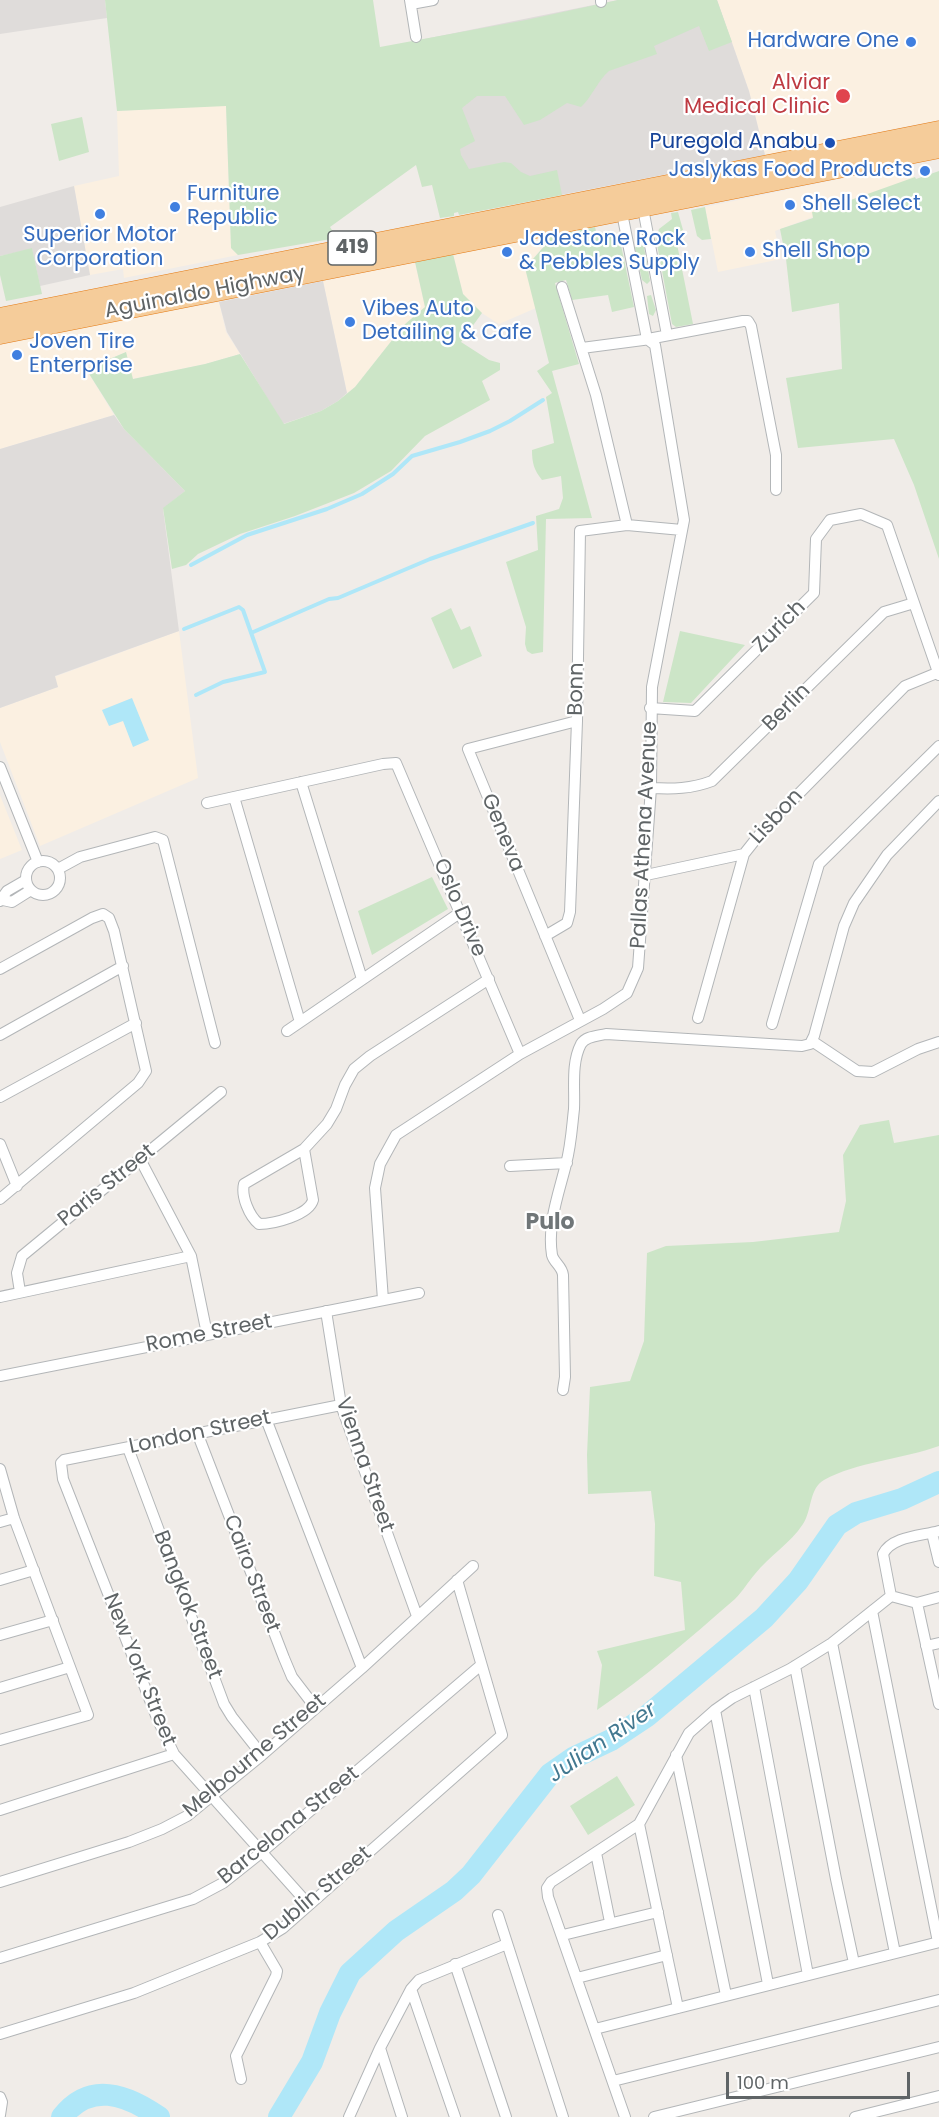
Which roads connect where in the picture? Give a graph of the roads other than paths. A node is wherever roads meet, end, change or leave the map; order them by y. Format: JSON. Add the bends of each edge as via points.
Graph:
{"nodes":[{"id":1,"x":433,"y":0,"type":"edge"},
{"id":2,"x":410,"y":2,"type":"edge"},
{"id":3,"x":416,"y":37,"type":"dead end"},
{"id":4,"x":939,"y":131,"type":"edge"},
{"id":5,"x":939,"y":148,"type":"edge"},
{"id":6,"x":641,"y":198,"type":"junction"},
{"id":7,"x":620,"y":203,"type":"junction"},
{"id":8,"x":562,"y":287,"type":"dead end"},
{"id":9,"x":124,"y":301,"type":"junction"},
{"id":10,"x":0,"y":318,"type":"edge"},
{"id":11,"x":0,"y":334,"type":"edge"},
{"id":12,"x":667,"y":335,"type":"junction"},
{"id":13,"x":651,"y":342,"type":"junction"},
{"id":14,"x":582,"y":348,"type":"junction"},
{"id":15,"x":776,"y":490,"type":"dead end"},
{"id":16,"x":627,"y":525,"type":"junction"},
{"id":17,"x":682,"y":530,"type":"junction"},
{"id":18,"x":914,"y":603,"type":"junction"},
{"id":19,"x":939,"y":673,"type":"edge"},
{"id":20,"x":650,"y":708,"type":"junction"},
{"id":21,"x":577,"y":721,"type":"junction"},
{"id":22,"x":939,"y":746,"type":"edge"},
{"id":23,"x":0,"y":767,"type":"edge"},
{"id":24,"x":301,"y":782,"type":"junction"},
{"id":25,"x":651,"y":788,"type":"junction"},
{"id":26,"x":234,"y":797,"type":"junction"},
{"id":27,"x":939,"y":801,"type":"edge"},
{"id":28,"x":207,"y":803,"type":"dead end"},
{"id":29,"x":744,"y":854,"type":"junction"},
{"id":30,"x":38,"y":862,"type":"junction"},
{"id":31,"x":58,"y":869,"type":"junction"},
{"id":32,"x":646,"y":874,"type":"junction"},
{"id":33,"x":26,"y":880,"type":"junction"},
{"id":34,"x":31,"y":890,"type":"junction"},
{"id":35,"x":2,"y":900,"type":"edge"},
{"id":36,"x":461,"y":912,"type":"junction"},
{"id":37,"x":545,"y":936,"type":"junction"},
{"id":38,"x":123,"y":966,"type":"junction"},
{"id":39,"x":0,"y":969,"type":"edge"},
{"id":40,"x":489,"y":979,"type":"junction"},
{"id":41,"x":362,"y":980,"type":"junction"},
{"id":42,"x":698,"y":1018,"type":"dead end"},
{"id":43,"x":580,"y":1020,"type":"junction"},
{"id":44,"x":300,"y":1022,"type":"junction"},
{"id":45,"x":136,"y":1023,"type":"junction"},
{"id":46,"x":772,"y":1024,"type":"dead end"},
{"id":47,"x":286,"y":1031,"type":"dead end"},
{"id":48,"x":0,"y":1035,"type":"edge"},
{"id":49,"x":812,"y":1041,"type":"junction"},
{"id":50,"x":939,"y":1042,"type":"edge"},
{"id":51,"x":215,"y":1043,"type":"dead end"},
{"id":52,"x":520,"y":1054,"type":"junction"},
{"id":53,"x":221,"y":1092,"type":"dead end"},
{"id":54,"x":0,"y":1097,"type":"edge"},
{"id":55,"x":0,"y":1144,"type":"edge"},
{"id":56,"x":304,"y":1149,"type":"junction"},
{"id":57,"x":140,"y":1159,"type":"junction"},
{"id":58,"x":567,"y":1163,"type":"junction"},
{"id":59,"x":510,"y":1166,"type":"dead end"},
{"id":60,"x":17,"y":1186,"type":"junction"},
{"id":61,"x":0,"y":1199,"type":"edge"},
{"id":62,"x":191,"y":1256,"type":"junction"},
{"id":63,"x":20,"y":1292,"type":"junction"},
{"id":64,"x":419,"y":1293,"type":"dead end"},
{"id":65,"x":0,"y":1297,"type":"edge"},
{"id":66,"x":383,"y":1300,"type":"junction"},
{"id":67,"x":326,"y":1311,"type":"junction"},
{"id":68,"x":207,"y":1334,"type":"junction"},
{"id":69,"x":0,"y":1376,"type":"edge"},
{"id":70,"x":563,"y":1390,"type":"dead end"},
{"id":71,"x":341,"y":1405,"type":"junction"},
{"id":72,"x":266,"y":1419,"type":"junction"},
{"id":73,"x":198,"y":1435,"type":"junction"},
{"id":74,"x":128,"y":1448,"type":"junction"},
{"id":75,"x":61,"y":1463,"type":"joint"},
{"id":76,"x":0,"y":1469,"type":"edge"},
{"id":77,"x":14,"y":1518,"type":"junction"},
{"id":78,"x":0,"y":1522,"type":"edge"},
{"id":79,"x":936,"y":1532,"type":"edge"},
{"id":80,"x":939,"y":1562,"type":"edge"},
{"id":81,"x":473,"y":1566,"type":"dead end"},
{"id":82,"x":34,"y":1570,"type":"junction"},
{"id":83,"x":0,"y":1580,"type":"edge"},
{"id":84,"x":457,"y":1580,"type":"junction"},
{"id":85,"x":891,"y":1596,"type":"junction"},
{"id":86,"x":939,"y":1597,"type":"edge"},
{"id":87,"x":917,"y":1603,"type":"junction"},
{"id":88,"x":872,"y":1611,"type":"junction"},
{"id":89,"x":417,"y":1616,"type":"junction"},
{"id":90,"x":52,"y":1620,"type":"junction"},
{"id":91,"x":0,"y":1635,"type":"edge"},
{"id":92,"x":832,"y":1643,"type":"junction"},
{"id":93,"x":939,"y":1643,"type":"edge"},
{"id":94,"x":926,"y":1646,"type":"junction"},
{"id":95,"x":481,"y":1665,"type":"junction"},
{"id":96,"x":795,"y":1666,"type":"junction"},
{"id":97,"x":70,"y":1667,"type":"junction"},
{"id":98,"x":362,"y":1668,"type":"junction"},
{"id":99,"x":754,"y":1687,"type":"junction"},
{"id":100,"x":0,"y":1688,"type":"edge"},
{"id":101,"x":937,"y":1689,"type":"edge"},
{"id":102,"x":939,"y":1704,"type":"edge"},
{"id":103,"x":315,"y":1707,"type":"junction"},
{"id":104,"x":715,"y":1710,"type":"junction"},
{"id":105,"x":0,"y":1740,"type":"edge"},
{"id":106,"x":174,"y":1754,"type":"junction"},
{"id":107,"x":262,"y":1755,"type":"junction"},
{"id":108,"x":676,"y":1755,"type":"junction"},
{"id":109,"x":212,"y":1797,"type":"junction"},
{"id":110,"x":0,"y":1810,"type":"edge"},
{"id":111,"x":639,"y":1824,"type":"junction"},
{"id":112,"x":262,"y":1852,"type":"junction"},
{"id":113,"x":596,"y":1853,"type":"junction"},
{"id":114,"x":0,"y":1881,"type":"edge"},
{"id":115,"x":309,"y":1905,"type":"junction"},
{"id":116,"x":658,"y":1912,"type":"junction"},
{"id":117,"x":498,"y":1915,"type":"dead end"},
{"id":118,"x":610,"y":1922,"type":"junction"},
{"id":119,"x":563,"y":1935,"type":"junction"},
{"id":120,"x":260,"y":1942,"type":"junction"},
{"id":121,"x":938,"y":1942,"type":"edge"},
{"id":122,"x":507,"y":1944,"type":"junction"},
{"id":123,"x":895,"y":1953,"type":"junction"},
{"id":124,"x":667,"y":1954,"type":"junction"},
{"id":125,"x":0,"y":1958,"type":"edge"},
{"id":126,"x":854,"y":1963,"type":"junction"},
{"id":127,"x":455,"y":1964,"type":"junction"},
{"id":128,"x":808,"y":1975,"type":"junction"},
{"id":129,"x":578,"y":1978,"type":"junction"},
{"id":130,"x":768,"y":1984,"type":"junction"},
{"id":131,"x":411,"y":1989,"type":"junction"},
{"id":132,"x":726,"y":1995,"type":"junction"},
{"id":133,"x":939,"y":2000,"type":"edge"},
{"id":134,"x":678,"y":2008,"type":"junction"},
{"id":135,"x":595,"y":2029,"type":"junction"},
{"id":136,"x":0,"y":2034,"type":"edge"},
{"id":137,"x":939,"y":2047,"type":"edge"},
{"id":138,"x":380,"y":2048,"type":"junction"},
{"id":139,"x":241,"y":2079,"type":"dead end"},
{"id":140,"x":613,"y":2081,"type":"junction"},
{"id":141,"x":939,"y":2096,"type":"edge"},
{"id":142,"x":0,"y":2097,"type":"edge"},
{"id":143,"x":899,"y":2112,"type":"edge"},
{"id":144,"x":0,"y":2115,"type":"edge"},
{"id":145,"x":349,"y":2117,"type":"edge"},
{"id":146,"x":402,"y":2117,"type":"edge"},
{"id":147,"x":455,"y":2117,"type":"edge"},
{"id":148,"x":506,"y":2117,"type":"edge"},
{"id":149,"x":563,"y":2117,"type":"edge"},
{"id":150,"x":625,"y":2117,"type":"edge"},
{"id":151,"x":654,"y":2117,"type":"edge"},
{"id":152,"x":857,"y":2117,"type":"edge"}],
"edges":[{"from":1,"to":2,"type":"street"},
{"from":2,"to":3,"type":"street"},
{"from":4,"to":6,"type":"highway","name":"Aguinaldo Highway","number":"419"},
{"from":5,"to":6,"type":"highway","name":"Aguinaldo Highway","number":"419"},
{"from":6,"to":7,"type":"highway","name":"Aguinaldo Highway","number":"419"},
{"from":6,"to":12,"type":"street"},
{"from":7,"to":9,"type":"highway","name":"Aguinaldo Highway","number":"419"},
{"from":7,"to":13,"type":"street","name":"Pallas Athena Avenue"},
{"from":8,"to":14,"type":"street"},
{"from":9,"to":10,"type":"highway","name":"Aguinaldo Highway","number":"419"},
{"from":9,"to":11,"type":"highway","name":"Aguinaldo Highway","number":"419"},
{"from":12,"to":13,"type":"street"},
{"from":12,"to":15,"type":"street","via":[[750,323],[776,455]]},
{"from":13,"to":14,"type":"street"},
{"from":13,"to":17,"type":"street","name":"Pallas Athena Avenue","via":[[683,508]]},
{"from":14,"to":16,"type":"street"},
{"from":16,"to":17,"type":"street","name":"Bonn"},
{"from":16,"to":21,"type":"street","name":"Bonn","via":[[580,531]]},
{"from":17,"to":20,"type":"street","name":"Pallas Athena Avenue"},
{"from":18,"to":19,"type":"street","name":"Zurich"},
{"from":18,"to":20,"type":"street","name":"Zurich","via":[[887,525],[861,514],[830,520],[816,539],[814,593],[695,711]]},
{"from":18,"to":25,"type":"street","name":"Berlin","via":[[884,612],[712,781],[684,789]]},
{"from":19,"to":29,"type":"street","name":"Lisbon","via":[[905,686]]},
{"from":20,"to":25,"type":"street","name":"Pallas Athena Avenue"},
{"from":21,"to":37,"type":"street","name":"Bonn","via":[[569,920]]},
{"from":21,"to":37,"type":"street","name":"Geneva","via":[[468,749]]},
{"from":22,"to":46,"type":"street","via":[[819,864]]},
{"from":23,"to":30,"type":"street"},
{"from":24,"to":26,"type":"street"},
{"from":24,"to":36,"type":"street","name":"Oslo Drive","via":[[396,763]]},
{"from":24,"to":41,"type":"street"},
{"from":25,"to":32,"type":"street","name":"Pallas Athena Avenue"},
{"from":26,"to":28,"type":"street"},
{"from":26,"to":44,"type":"street"},
{"from":27,"to":49,"type":"street","via":[[887,855],[850,911]]},
{"from":29,"to":32,"type":"street"},
{"from":29,"to":42,"type":"street","name":"Lisbon"},
{"from":30,"to":31,"type":"street","via":[[49,862]]},
{"from":30,"to":33,"type":"street","via":[[31,866]]},
{"from":31,"to":34,"type":"street","via":[[61,881],[55,892],[44,896]]},
{"from":31,"to":51,"type":"street","via":[[86,855],[155,837],[163,840]]},
{"from":32,"to":43,"type":"street","name":"Pallas Athena Avenue","via":[[638,968],[627,993]]},
{"from":33,"to":34,"type":"street"},
{"from":33,"to":35,"type":"street","via":[[7,891]]},
{"from":34,"to":35,"type":"street","via":[[12,902]]},
{"from":36,"to":40,"type":"street","name":"Oslo Drive"},
{"from":36,"to":41,"type":"street"},
{"from":37,"to":43,"type":"street","name":"Geneva"},
{"from":38,"to":39,"type":"street","via":[[114,931],[103,914]]},
{"from":38,"to":45,"type":"street"},
{"from":38,"to":48,"type":"street"},
{"from":40,"to":52,"type":"street","name":"Oslo Drive"},
{"from":40,"to":56,"type":"street","via":[[354,1069],[327,1124]]},
{"from":41,"to":44,"type":"street"},
{"from":43,"to":52,"type":"street","name":"Pallas Athena Avenue"},
{"from":44,"to":47,"type":"street"},
{"from":45,"to":54,"type":"street"},
{"from":45,"to":60,"type":"street","via":[[146,1071],[143,1077]]},
{"from":49,"to":50,"type":"street","via":[[857,1071],[873,1072]]},
{"from":49,"to":58,"type":"street","via":[[802,1046],[606,1034],[585,1040],[575,1075]]},
{"from":52,"to":66,"type":"street","name":"Pallas Athena Avenue","via":[[396,1135],[387,1148],[375,1188]]},
{"from":53,"to":57,"type":"street","name":"Paris Street"},
{"from":55,"to":60,"type":"street"},
{"from":56,"to":56,"type":"street","via":[[312,1205],[302,1213],[259,1224],[243,1194],[244,1184]]},
{"from":57,"to":62,"type":"street"},
{"from":57,"to":63,"type":"street","name":"Paris Street","via":[[22,1256],[17,1273]]},
{"from":58,"to":59,"type":"street"},
{"from":58,"to":70,"type":"street","via":[[554,1208],[552,1231],[552,1254],[563,1275]]},
{"from":60,"to":61,"type":"street"},
{"from":62,"to":63,"type":"street"},
{"from":62,"to":68,"type":"street"},
{"from":63,"to":65,"type":"street"},
{"from":64,"to":66,"type":"street","name":"Rome Street"},
{"from":66,"to":67,"type":"street","name":"Rome Street"},
{"from":67,"to":68,"type":"street","name":"Rome Street"},
{"from":67,"to":71,"type":"street","name":"Vienna Street"},
{"from":68,"to":69,"type":"street","name":"Rome Street"},
{"from":71,"to":72,"type":"street","name":"London Street"},
{"from":71,"to":89,"type":"street","name":"Vienna Street"},
{"from":72,"to":73,"type":"street","name":"London Street"},
{"from":72,"to":98,"type":"street"},
{"from":73,"to":74,"type":"street","name":"London Street"},
{"from":73,"to":103,"type":"street","name":"Cairo Street","via":[[292,1677]]},
{"from":74,"to":75,"type":"street","name":"London Street"},
{"from":74,"to":107,"type":"street","name":"Bangkok Street","via":[[224,1704]]},
{"from":75,"to":106,"type":"street","name":"New York Street","via":[[67,1490]]},
{"from":76,"to":77,"type":"street"},
{"from":77,"to":78,"type":"street"},
{"from":77,"to":82,"type":"street"},
{"from":79,"to":80,"type":"street"},
{"from":79,"to":85,"type":"street","via":[[897,1541],[885,1550]]},
{"from":81,"to":84,"type":"street","name":"Melbourne Street"},
{"from":82,"to":83,"type":"street"},
{"from":82,"to":90,"type":"street"},
{"from":84,"to":89,"type":"street","name":"Melbourne Street"},
{"from":84,"to":95,"type":"street"},
{"from":85,"to":87,"type":"street"},
{"from":85,"to":88,"type":"street"},
{"from":86,"to":87,"type":"street"},
{"from":87,"to":94,"type":"street"},
{"from":88,"to":92,"type":"street"},
{"from":88,"to":121,"type":"street"},
{"from":89,"to":98,"type":"street","name":"Melbourne Street"},
{"from":90,"to":91,"type":"street"},
{"from":90,"to":97,"type":"street"},
{"from":92,"to":96,"type":"street"},
{"from":92,"to":123,"type":"street"},
{"from":93,"to":94,"type":"street"},
{"from":94,"to":101,"type":"street"},
{"from":95,"to":112,"type":"street","name":"Barcelona Street"},
{"from":95,"to":115,"type":"street","name":"Dublin Street","via":[[502,1735]]},
{"from":96,"to":99,"type":"street"},
{"from":96,"to":126,"type":"street"},
{"from":97,"to":100,"type":"street"},
{"from":97,"to":105,"type":"street","via":[[88,1715]]},
{"from":98,"to":103,"type":"street","name":"Melbourne Street"},
{"from":99,"to":104,"type":"street"},
{"from":99,"to":128,"type":"street"},
{"from":101,"to":102,"type":"street"},
{"from":103,"to":107,"type":"street","name":"Melbourne Street"},
{"from":104,"to":108,"type":"street","via":[[689,1733]]},
{"from":104,"to":130,"type":"street"},
{"from":106,"to":109,"type":"street","name":"New York Street"},
{"from":106,"to":110,"type":"street"},
{"from":107,"to":109,"type":"street","name":"Melbourne Street"},
{"from":108,"to":111,"type":"street"},
{"from":108,"to":132,"type":"street"},
{"from":109,"to":112,"type":"street","name":"New York Street"},
{"from":109,"to":114,"type":"street","name":"Melbourne Street","via":[[162,1829]]},
{"from":111,"to":113,"type":"street"},
{"from":111,"to":116,"type":"street"},
{"from":112,"to":115,"type":"street","name":"New York Street"},
{"from":112,"to":125,"type":"street","name":"Barcelona Street","via":[[223,1883],[193,1899]]},
{"from":113,"to":118,"type":"street"},
{"from":113,"to":119,"type":"street","via":[[547,1888]]},
{"from":115,"to":120,"type":"street","name":"Dublin Street"},
{"from":116,"to":118,"type":"street"},
{"from":116,"to":124,"type":"street"},
{"from":117,"to":122,"type":"street"},
{"from":118,"to":119,"type":"street"},
{"from":119,"to":129,"type":"street"},
{"from":120,"to":136,"type":"street","name":"Dublin Street","via":[[134,1992]]},
{"from":120,"to":139,"type":"street","via":[[277,1971],[236,2056]]},
{"from":121,"to":123,"type":"street"},
{"from":122,"to":127,"type":"street"},
{"from":122,"to":149,"type":"street"},
{"from":123,"to":126,"type":"street"},
{"from":124,"to":129,"type":"street"},
{"from":124,"to":134,"type":"street"},
{"from":126,"to":128,"type":"street"},
{"from":127,"to":131,"type":"street","via":[[419,1980]]},
{"from":127,"to":148,"type":"street"},
{"from":128,"to":130,"type":"street"},
{"from":129,"to":135,"type":"street"},
{"from":130,"to":132,"type":"street"},
{"from":131,"to":138,"type":"street"},
{"from":131,"to":147,"type":"street"},
{"from":132,"to":134,"type":"street"},
{"from":133,"to":140,"type":"street"},
{"from":134,"to":135,"type":"street"},
{"from":135,"to":140,"type":"street"},
{"from":137,"to":151,"type":"street"},
{"from":138,"to":145,"type":"street"},
{"from":138,"to":146,"type":"street"},
{"from":140,"to":150,"type":"street"},
{"from":141,"to":143,"type":"street"},
{"from":142,"to":144,"type":"street"},
{"from":143,"to":152,"type":"street"}]}
